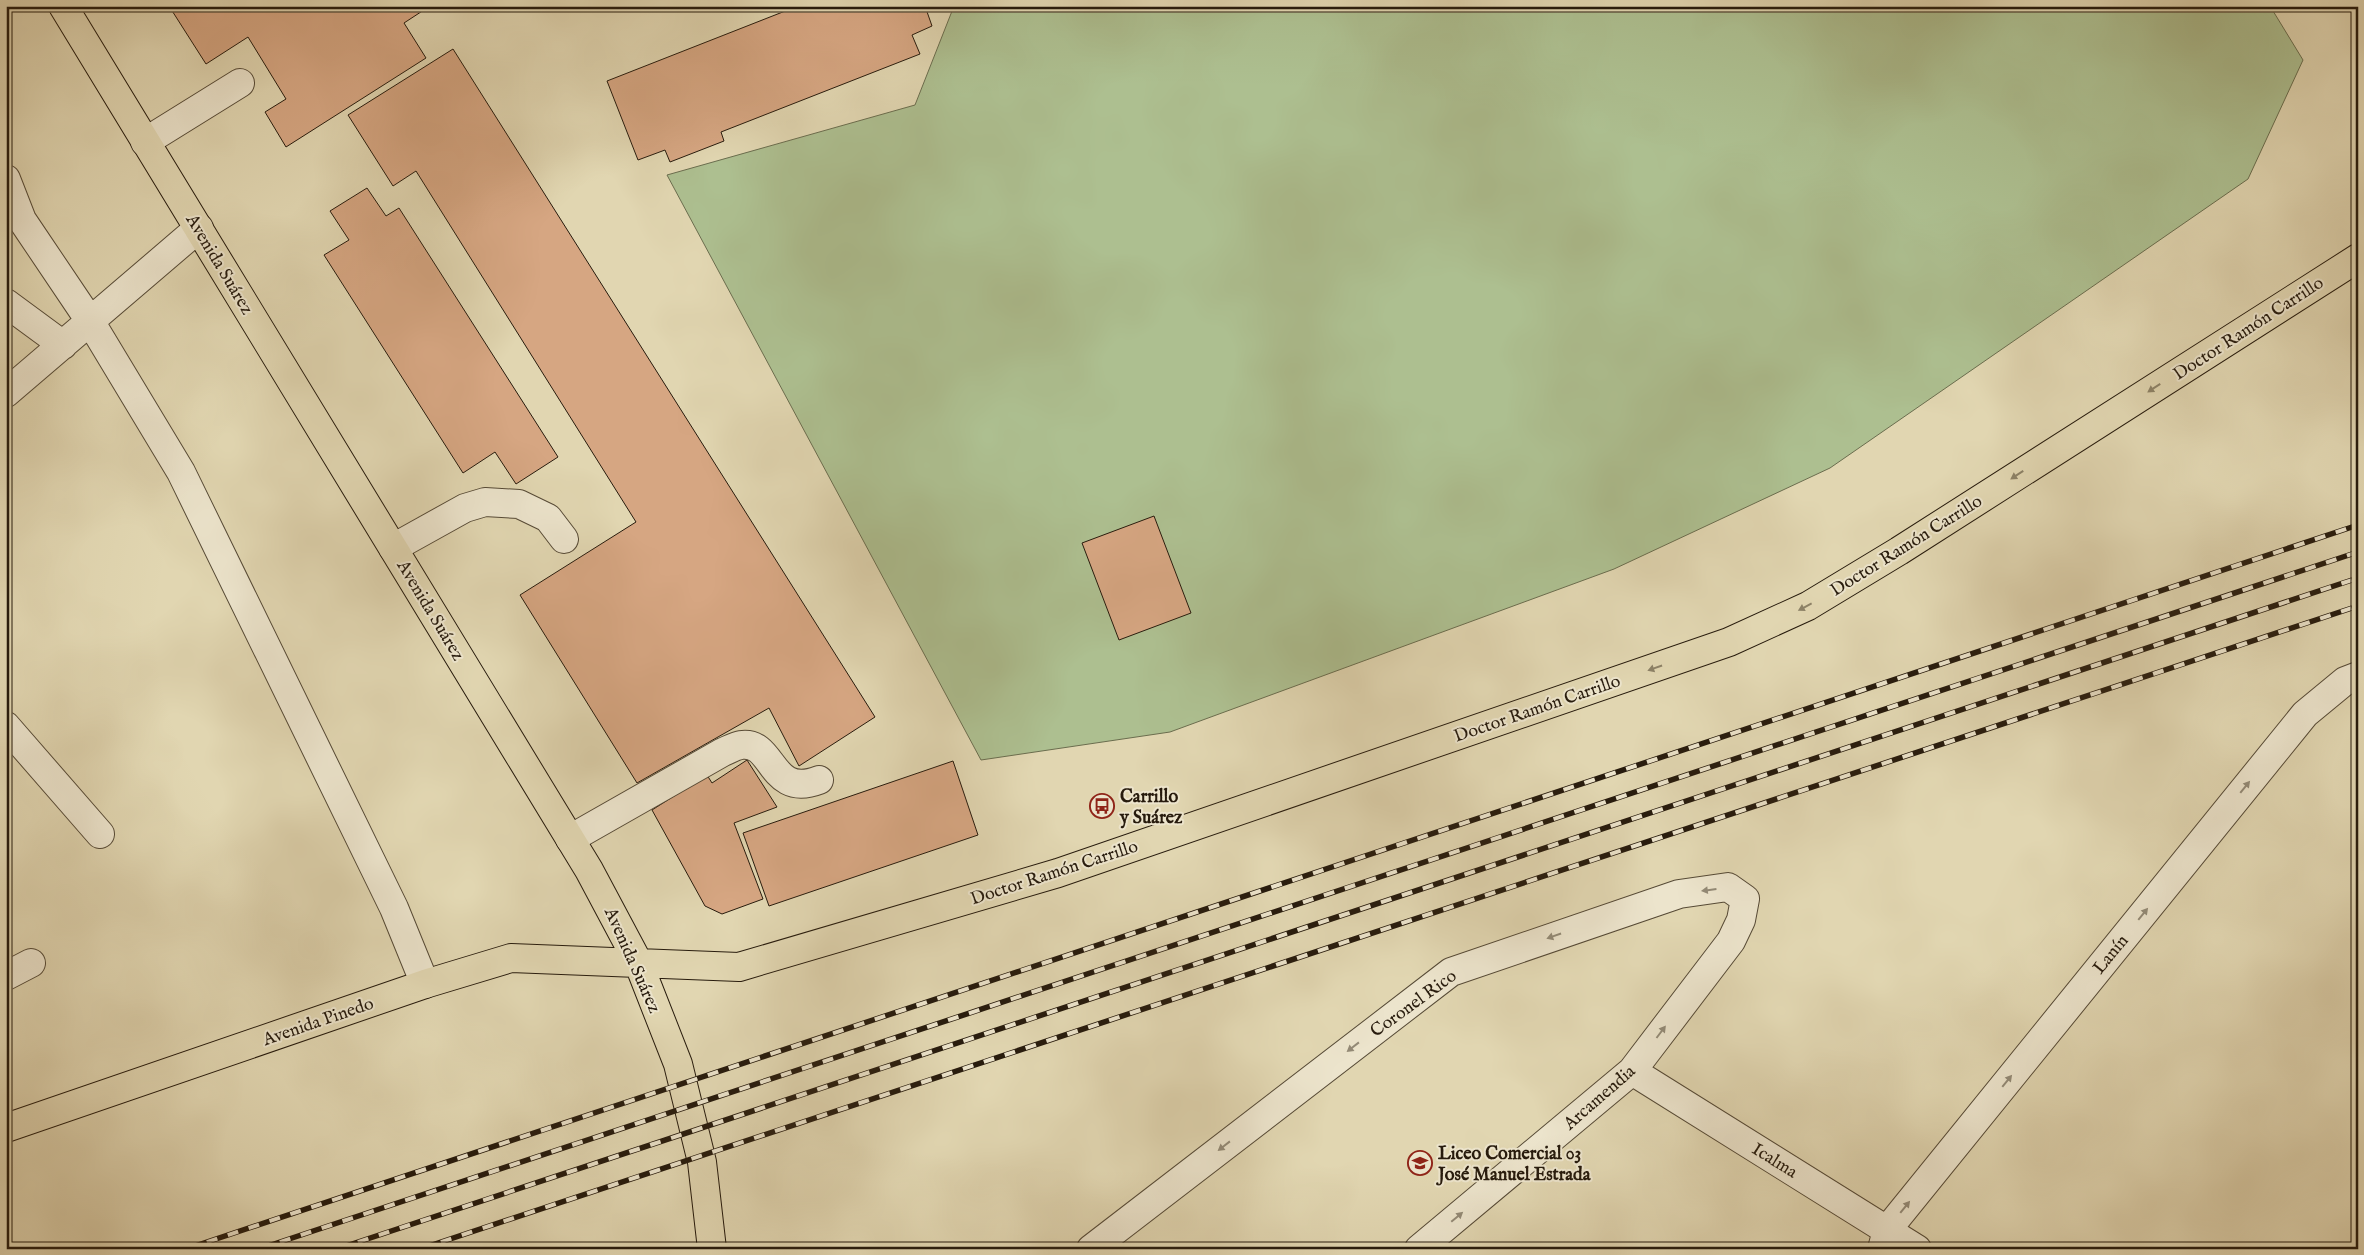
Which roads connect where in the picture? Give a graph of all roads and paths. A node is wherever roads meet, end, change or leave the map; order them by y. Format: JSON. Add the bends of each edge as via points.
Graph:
{"nodes":[{"id":1,"x":63,"y":6,"type":"edge"},
{"id":2,"x":240,"y":83,"type":"dead end"},
{"id":3,"x":146,"y":142,"type":"junction"},
{"id":4,"x":6,"y":179,"type":"edge"},
{"id":5,"x":199,"y":228,"type":"junction"},
{"id":6,"x":2358,"y":258,"type":"edge"},
{"id":7,"x":6,"y":303,"type":"edge"},
{"id":8,"x":90,"y":322,"type":"junction"},
{"id":9,"x":63,"y":344,"type":"junction"},
{"id":10,"x":6,"y":393,"type":"edge"},
{"id":11,"x":564,"y":539,"type":"dead end"},
{"id":12,"x":393,"y":548,"type":"junction"},
{"id":13,"x":2358,"y":676,"type":"edge"},
{"id":14,"x":6,"y":726,"type":"edge"},
{"id":15,"x":819,"y":780,"type":"dead end"},
{"id":16,"x":100,"y":834,"type":"dead end"},
{"id":17,"x":570,"y":839,"type":"junction"},
{"id":18,"x":1731,"y":941,"type":"joint"},
{"id":19,"x":638,"y":962,"type":"junction"},
{"id":20,"x":31,"y":963,"type":"dead end"},
{"id":21,"x":6,"y":976,"type":"edge"},
{"id":22,"x":425,"y":984,"type":"junction"},
{"id":23,"x":1632,"y":1071,"type":"junction"},
{"id":24,"x":6,"y":1128,"type":"edge"},
{"id":25,"x":1884,"y":1239,"type":"edge"},
{"id":26,"x":712,"y":1249,"type":"edge"},
{"id":27,"x":1091,"y":1249,"type":"edge"},
{"id":28,"x":1419,"y":1249,"type":"edge"},
{"id":29,"x":1918,"y":1249,"type":"edge"}],
"edges":[{"from":1,"to":3,"type":"main road","name":"Avenida Suárez"},
{"from":2,"to":3,"type":"street"},
{"from":3,"to":5,"type":"main road","name":"Avenida Suárez"},
{"from":4,"to":8,"type":"street","via":[[22,220]]},
{"from":5,"to":8,"type":"street"},
{"from":5,"to":12,"type":"main road","name":"Avenida Suárez"},
{"from":6,"to":19,"type":"main road","name":"Doctor Ramón Carrillo","one_way":true,"via":[[1900,550],[1808,606],[1729,642],[1058,873],[740,967]]},
{"from":7,"to":9,"type":"street"},
{"from":8,"to":9,"type":"street"},
{"from":8,"to":22,"type":"street","via":[[181,472],[394,908]]},
{"from":9,"to":10,"type":"street"},
{"from":11,"to":12,"type":"street","via":[[541,514],[518,504],[485,502],[465,508]]},
{"from":12,"to":17,"type":"main road","name":"Avenida Suárez"},
{"from":25,"to":13,"type":"street","name":"Lanín","one_way":true,"via":[[2305,714],[2345,681]]},
{"from":14,"to":16,"type":"street"},
{"from":15,"to":17,"type":"street","via":[[810,784],[792,783],[778,774],[765,754],[756,747],[742,745],[723,752]]},
{"from":17,"to":19,"type":"main road","name":"Avenida Suárez"},
{"from":23,"to":18,"type":"street","name":"Arcamendia","one_way":true},
{"from":18,"to":27,"type":"street","name":"Coronel Rico","one_way":true,"via":[[1742,920],[1744,899],[1728,887],[1679,894],[1451,972]]},
{"from":19,"to":22,"type":"main road","name":"Avenida Pinedo","via":[[511,958]]},
{"from":19,"to":26,"type":"main road","name":"Avenida Suárez","via":[[678,1064],[702,1162]]},
{"from":20,"to":21,"type":"street"},
{"from":22,"to":24,"type":"main road","name":"Avenida Pinedo"},
{"from":23,"to":25,"type":"street","name":"Icalma"},
{"from":28,"to":23,"type":"street","name":"Arcamendia","one_way":true},
{"from":25,"to":29,"type":"street","name":"Icalma"}]}
